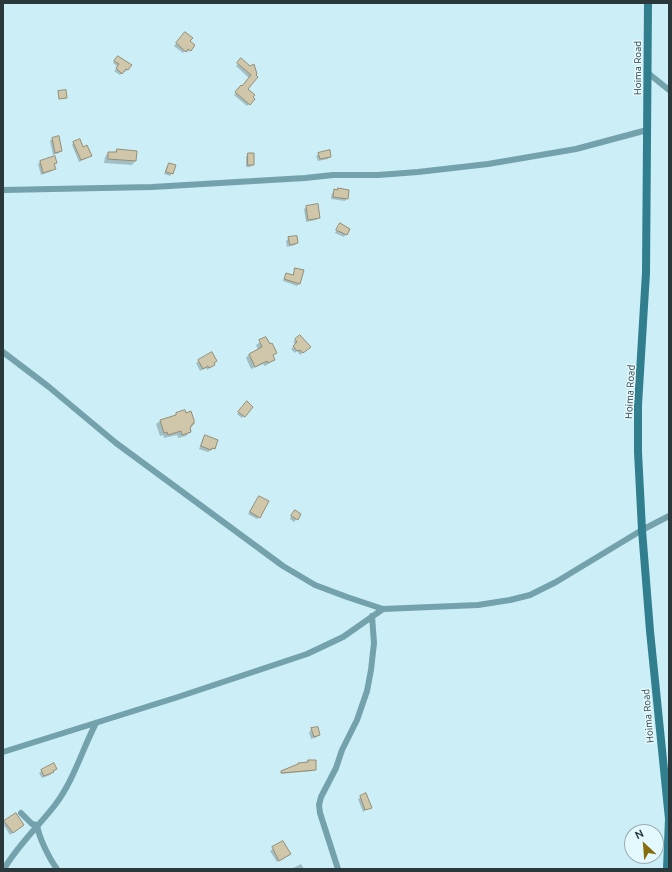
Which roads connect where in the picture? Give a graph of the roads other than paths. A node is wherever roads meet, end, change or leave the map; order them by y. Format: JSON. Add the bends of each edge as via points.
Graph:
{"nodes":[{"id":1,"x":648,"y":3,"type":"edge"},
{"id":2,"x":648,"y":73,"type":"junction"},
{"id":3,"x":669,"y":90,"type":"edge"},
{"id":4,"x":647,"y":130,"type":"junction"},
{"id":5,"x":3,"y":190,"type":"edge"},
{"id":6,"x":3,"y":352,"type":"edge"},
{"id":7,"x":669,"y":516,"type":"edge"},
{"id":8,"x":642,"y":530,"type":"junction"},
{"id":9,"x":383,"y":608,"type":"junction"},
{"id":10,"x":372,"y":616,"type":"junction"},
{"id":11,"x":96,"y":723,"type":"junction"},
{"id":12,"x":3,"y":752,"type":"edge"},
{"id":13,"x":667,"y":783,"type":"edge"},
{"id":14,"x":21,"y":813,"type":"dead end"},
{"id":15,"x":37,"y":825,"type":"junction"},
{"id":16,"x":4,"y":869,"type":"edge"},
{"id":17,"x":57,"y":869,"type":"edge"},
{"id":18,"x":338,"y":869,"type":"edge"},
{"id":19,"x":667,"y":869,"type":"edge"}],
"edges":[{"from":1,"to":2,"type":"main road","name":"Hoima Road"},
{"from":2,"to":3,"type":"street"},
{"from":2,"to":4,"type":"main road","name":"Hoima Road"},
{"from":4,"to":5,"type":"street","via":[[576,149],[488,164],[418,172],[152,187]]},
{"from":4,"to":8,"type":"main road","name":"Hoima Road","via":[[645,288],[638,405]]},
{"from":6,"to":9,"type":"street","via":[[116,443],[283,566],[315,584]]},
{"from":7,"to":8,"type":"street"},
{"from":8,"to":9,"type":"street","via":[[530,595],[478,604]]},
{"from":8,"to":13,"type":"main road","name":"Hoima Road"},
{"from":9,"to":10,"type":"street"},
{"from":10,"to":11,"type":"street","via":[[343,637],[307,654]]},
{"from":10,"to":18,"type":"street","via":[[374,643],[367,691],[357,720],[319,805]]},
{"from":11,"to":12,"type":"street"},
{"from":11,"to":15,"type":"street","via":[[72,778]]},
{"from":13,"to":19,"type":"main road","name":"Hoima Road"},
{"from":14,"to":15,"type":"street","via":[[32,824]]},
{"from":15,"to":16,"type":"street"},
{"from":15,"to":17,"type":"street","via":[[46,850]]}]}
